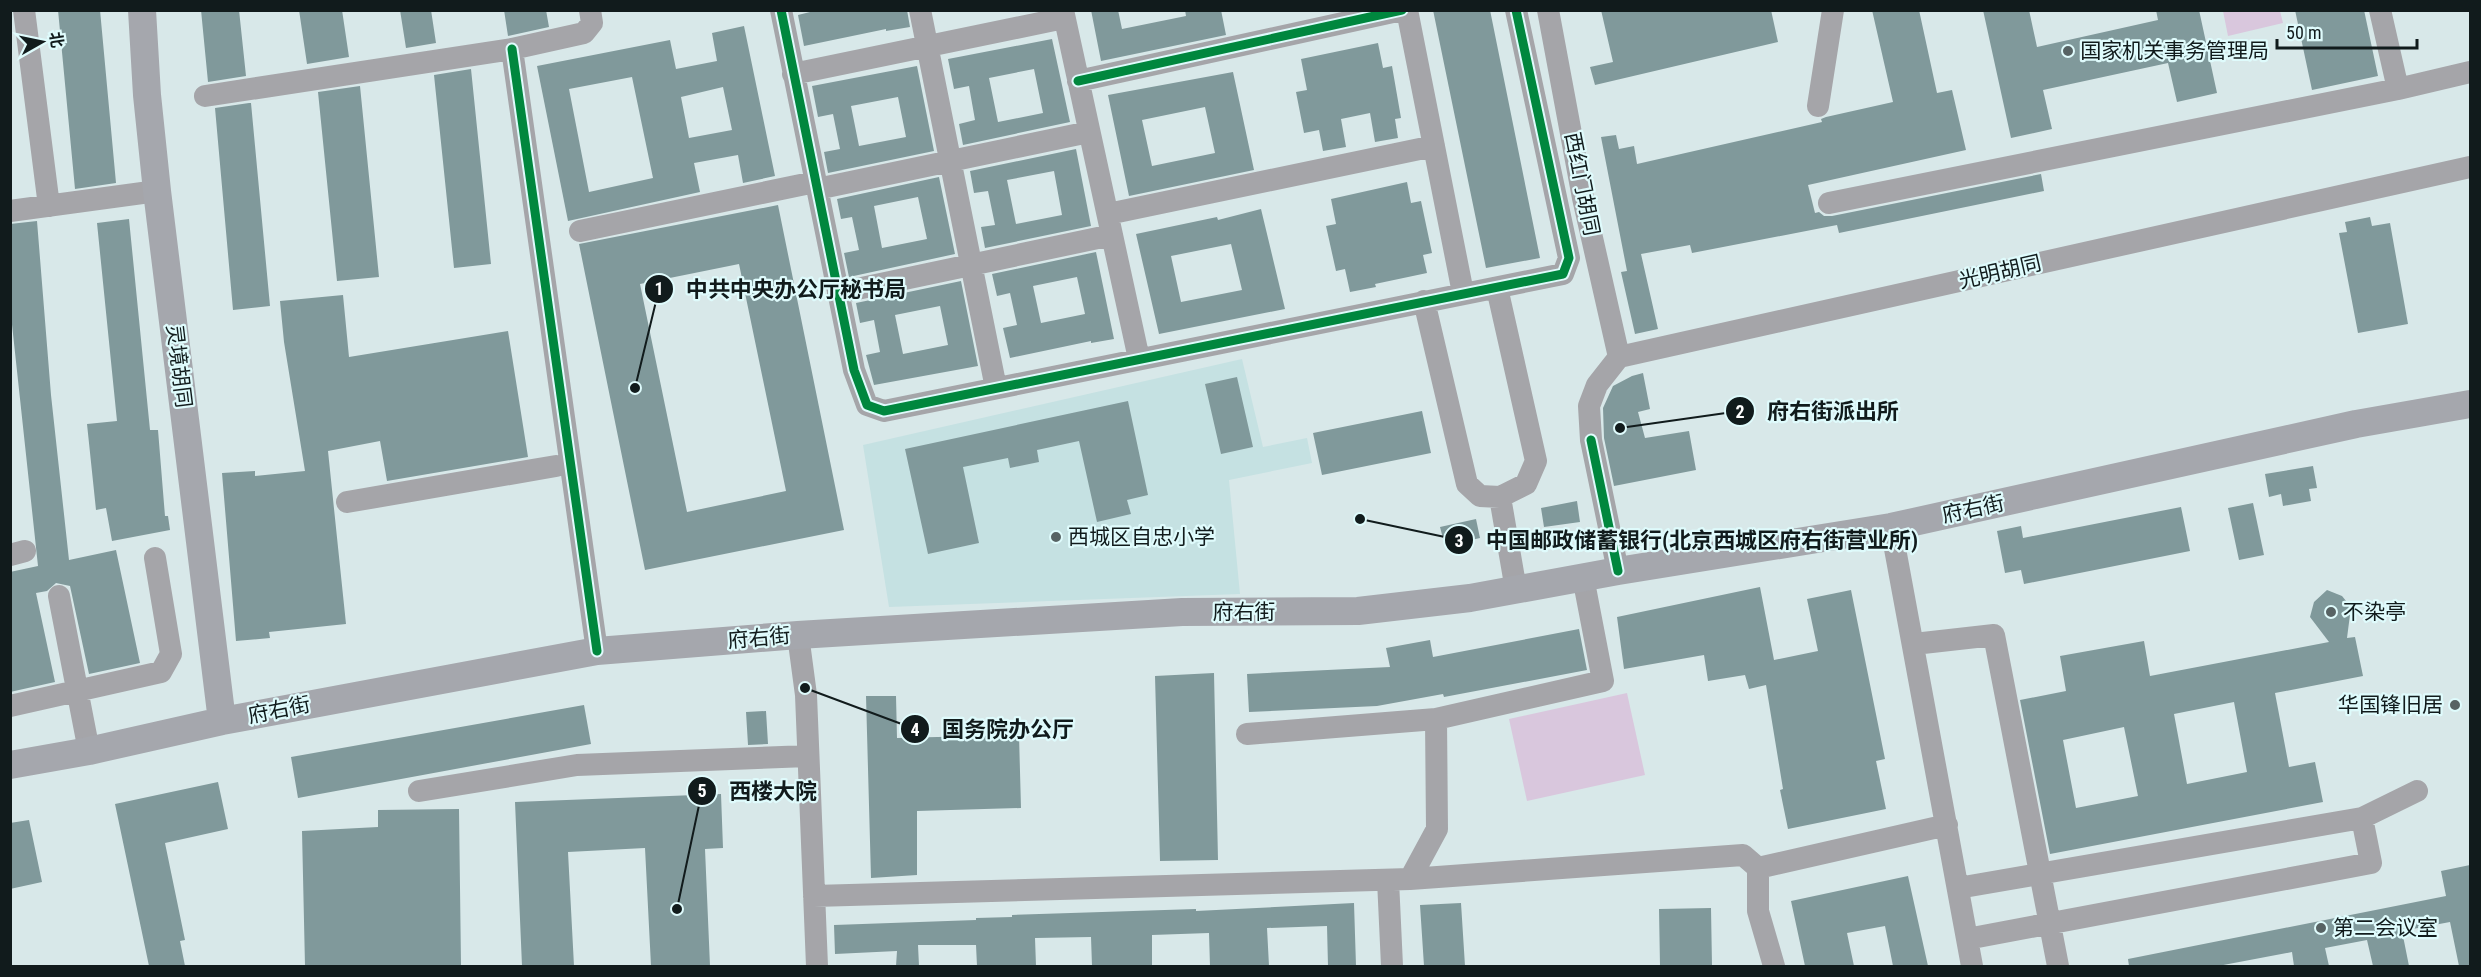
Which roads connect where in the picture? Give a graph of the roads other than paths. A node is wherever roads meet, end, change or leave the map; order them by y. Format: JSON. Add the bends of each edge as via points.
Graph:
{"nodes":[{"id":1,"x":142,"y":10,"type":"edge"},
{"id":2,"x":590,"y":10,"type":"edge"},
{"id":3,"x":781,"y":10,"type":"edge"},
{"id":4,"x":920,"y":10,"type":"edge"},
{"id":5,"x":1402,"y":10,"type":"edge"},
{"id":6,"x":1407,"y":10,"type":"edge"},
{"id":7,"x":1516,"y":10,"type":"edge"},
{"id":8,"x":1548,"y":10,"type":"edge"},
{"id":9,"x":1825,"y":10,"type":"edge"},
{"id":10,"x":1833,"y":10,"type":"edge"},
{"id":11,"x":2380,"y":10,"type":"edge"},
{"id":12,"x":1064,"y":14,"type":"edge"},
{"id":13,"x":20,"y":24,"type":"edge"},
{"id":14,"x":927,"y":46,"type":"junction"},
{"id":15,"x":512,"y":49,"type":"junction"},
{"id":16,"x":1809,"y":66,"type":"dead end"},
{"id":17,"x":2470,"y":72,"type":"edge"},
{"id":18,"x":793,"y":74,"type":"junction"},
{"id":19,"x":1078,"y":81,"type":"junction"},
{"id":20,"x":2398,"y":89,"type":"junction"},
{"id":21,"x":205,"y":96,"type":"dead end"},
{"id":22,"x":1818,"y":106,"type":"dead end"},
{"id":23,"x":1089,"y":132,"type":"junction"},
{"id":24,"x":1434,"y":146,"type":"junction"},
{"id":25,"x":950,"y":161,"type":"junction"},
{"id":26,"x":2470,"y":167,"type":"edge"},
{"id":27,"x":816,"y":186,"type":"junction"},
{"id":28,"x":157,"y":191,"type":"junction"},
{"id":29,"x":1829,"y":203,"type":"dead end"},
{"id":30,"x":49,"y":206,"type":"junction"},
{"id":31,"x":10,"y":211,"type":"edge"},
{"id":32,"x":1110,"y":224,"type":"junction"},
{"id":33,"x":580,"y":231,"type":"dead end"},
{"id":34,"x":971,"y":265,"type":"junction"},
{"id":35,"x":1497,"y":288,"type":"junction"},
{"id":36,"x":838,"y":293,"type":"junction"},
{"id":37,"x":1463,"y":293,"type":"junction"},
{"id":38,"x":1424,"y":301,"type":"junction"},
{"id":39,"x":1619,"y":357,"type":"junction"},
{"id":40,"x":1139,"y":359,"type":"junction"},
{"id":41,"x":996,"y":388,"type":"junction"},
{"id":42,"x":2470,"y":405,"type":"edge"},
{"id":43,"x":556,"y":466,"type":"dead end"},
{"id":44,"x":1500,"y":497,"type":"junction"},
{"id":45,"x":346,"y":502,"type":"dead end"},
{"id":46,"x":1891,"y":527,"type":"junction"},
{"id":47,"x":156,"y":558,"type":"dead end"},
{"id":48,"x":1618,"y":571,"type":"junction"},
{"id":49,"x":1583,"y":577,"type":"junction"},
{"id":50,"x":1516,"y":590,"type":"junction"},
{"id":51,"x":59,"y":596,"type":"dead end"},
{"id":52,"x":798,"y":635,"type":"junction"},
{"id":53,"x":1914,"y":644,"type":"junction"},
{"id":54,"x":597,"y":651,"type":"junction"},
{"id":55,"x":77,"y":692,"type":"junction"},
{"id":56,"x":10,"y":706,"type":"edge"},
{"id":57,"x":1436,"y":719,"type":"junction"},
{"id":58,"x":222,"y":721,"type":"junction"},
{"id":59,"x":1247,"y":734,"type":"dead end"},
{"id":60,"x":89,"y":752,"type":"junction"},
{"id":61,"x":808,"y":756,"type":"junction"},
{"id":62,"x":10,"y":765,"type":"edge"},
{"id":63,"x":419,"y":791,"type":"dead end"},
{"id":64,"x":2417,"y":791,"type":"dead end"},
{"id":65,"x":2362,"y":818,"type":"junction"},
{"id":66,"x":1947,"y":825,"type":"junction"},
{"id":67,"x":1758,"y":868,"type":"junction"},
{"id":68,"x":2041,"y":874,"type":"junction"},
{"id":69,"x":1399,"y":879,"type":"junction"},
{"id":70,"x":1958,"y":888,"type":"junction"},
{"id":71,"x":814,"y":896,"type":"junction"},
{"id":72,"x":2050,"y":923,"type":"junction"},
{"id":73,"x":1967,"y":939,"type":"junction"},
{"id":74,"x":817,"y":966,"type":"edge"},
{"id":75,"x":1392,"y":966,"type":"edge"},
{"id":76,"x":1774,"y":966,"type":"edge"},
{"id":77,"x":1972,"y":966,"type":"edge"},
{"id":78,"x":2058,"y":966,"type":"edge"}],
"edges":[{"from":1,"to":28,"type":"main road","name":"灵境胡同"},
{"from":2,"to":15,"type":"street","via":[[592,22],[584,33]]},
{"from":3,"to":18,"type":"street"},
{"from":4,"to":14,"type":"street"},
{"from":5,"to":19,"type":"street"},
{"from":6,"to":24,"type":"street"},
{"from":7,"to":35,"type":"street","via":[[1569,258],[1563,274]]},
{"from":8,"to":39,"type":"street","name":"西红门胡同","via":[[1583,198]]},
{"from":9,"to":16,"type":"street"},
{"from":10,"to":22,"type":"street"},
{"from":11,"to":20,"type":"street"},
{"from":12,"to":14,"type":"street"},
{"from":12,"to":19,"type":"street"},
{"from":13,"to":30,"type":"street"},
{"from":14,"to":18,"type":"street"},
{"from":14,"to":25,"type":"street"},
{"from":15,"to":21,"type":"street"},
{"from":15,"to":54,"type":"street"},
{"from":17,"to":20,"type":"street"},
{"from":18,"to":27,"type":"street"},
{"from":19,"to":23,"type":"street"},
{"from":20,"to":29,"type":"street"},
{"from":23,"to":25,"type":"street"},
{"from":23,"to":32,"type":"street"},
{"from":24,"to":32,"type":"street"},
{"from":24,"to":37,"type":"street"},
{"from":25,"to":27,"type":"street"},
{"from":25,"to":34,"type":"street"},
{"from":26,"to":39,"type":"street","name":"光明胡同"},
{"from":27,"to":33,"type":"street"},
{"from":27,"to":36,"type":"street"},
{"from":28,"to":30,"type":"street"},
{"from":28,"to":58,"type":"main road","name":"灵境胡同"},
{"from":30,"to":31,"type":"street"},
{"from":32,"to":34,"type":"street"},
{"from":32,"to":40,"type":"street"},
{"from":34,"to":36,"type":"street"},
{"from":34,"to":41,"type":"street"},
{"from":35,"to":37,"type":"street"},
{"from":35,"to":44,"type":"street","via":[[1536,461],[1526,484]]},
{"from":36,"to":41,"type":"street","via":[[854,370],[867,405],[884,411]]},
{"from":37,"to":38,"type":"street"},
{"from":38,"to":40,"type":"street"},
{"from":38,"to":44,"type":"street","via":[[1467,484],[1480,496]]},
{"from":39,"to":48,"type":"street","via":[[1597,385],[1588,406],[1591,440]]},
{"from":40,"to":41,"type":"street"},
{"from":42,"to":46,"type":"main road","name":"府右街","via":[[2356,424]]},
{"from":43,"to":45,"type":"street"},
{"from":44,"to":50,"type":"street"},
{"from":46,"to":48,"type":"main road","name":"府右街"},
{"from":46,"to":53,"type":"street"},
{"from":47,"to":55,"type":"street","via":[[171,654],[161,672]]},
{"from":48,"to":49,"type":"main road","name":"府右街"},
{"from":49,"to":50,"type":"main road","name":"府右街"},
{"from":49,"to":57,"type":"street","via":[[1603,681]]},
{"from":50,"to":52,"type":"main road","name":"府右街","via":[[1358,611],[1182,612]]},
{"from":51,"to":55,"type":"street"},
{"from":52,"to":54,"type":"main road","name":"府右街"},
{"from":52,"to":61,"type":"street","via":[[806,695]]},
{"from":53,"to":66,"type":"street"},
{"from":53,"to":68,"type":"street","via":[[1994,635]]},
{"from":54,"to":58,"type":"main road","name":"府右街"},
{"from":55,"to":56,"type":"street"},
{"from":55,"to":60,"type":"street"},
{"from":57,"to":59,"type":"street"},
{"from":57,"to":69,"type":"street","via":[[1437,830]]},
{"from":58,"to":60,"type":"main road","name":"府右街"},
{"from":60,"to":62,"type":"main road","name":"府右街"},
{"from":61,"to":63,"type":"street","via":[[577,765]]},
{"from":61,"to":71,"type":"street"},
{"from":64,"to":65,"type":"street"},
{"from":65,"to":68,"type":"street"},
{"from":65,"to":72,"type":"street","via":[[2371,863]]},
{"from":66,"to":67,"type":"street"},
{"from":66,"to":70,"type":"street"},
{"from":67,"to":69,"type":"street","via":[[1743,855]]},
{"from":67,"to":76,"type":"street","via":[[1758,911]]},
{"from":68,"to":70,"type":"street"},
{"from":68,"to":72,"type":"street"},
{"from":69,"to":71,"type":"street"},
{"from":69,"to":75,"type":"street"},
{"from":70,"to":73,"type":"street"},
{"from":71,"to":74,"type":"street"},
{"from":72,"to":73,"type":"street"},
{"from":72,"to":78,"type":"street"},
{"from":73,"to":77,"type":"street"}]}
